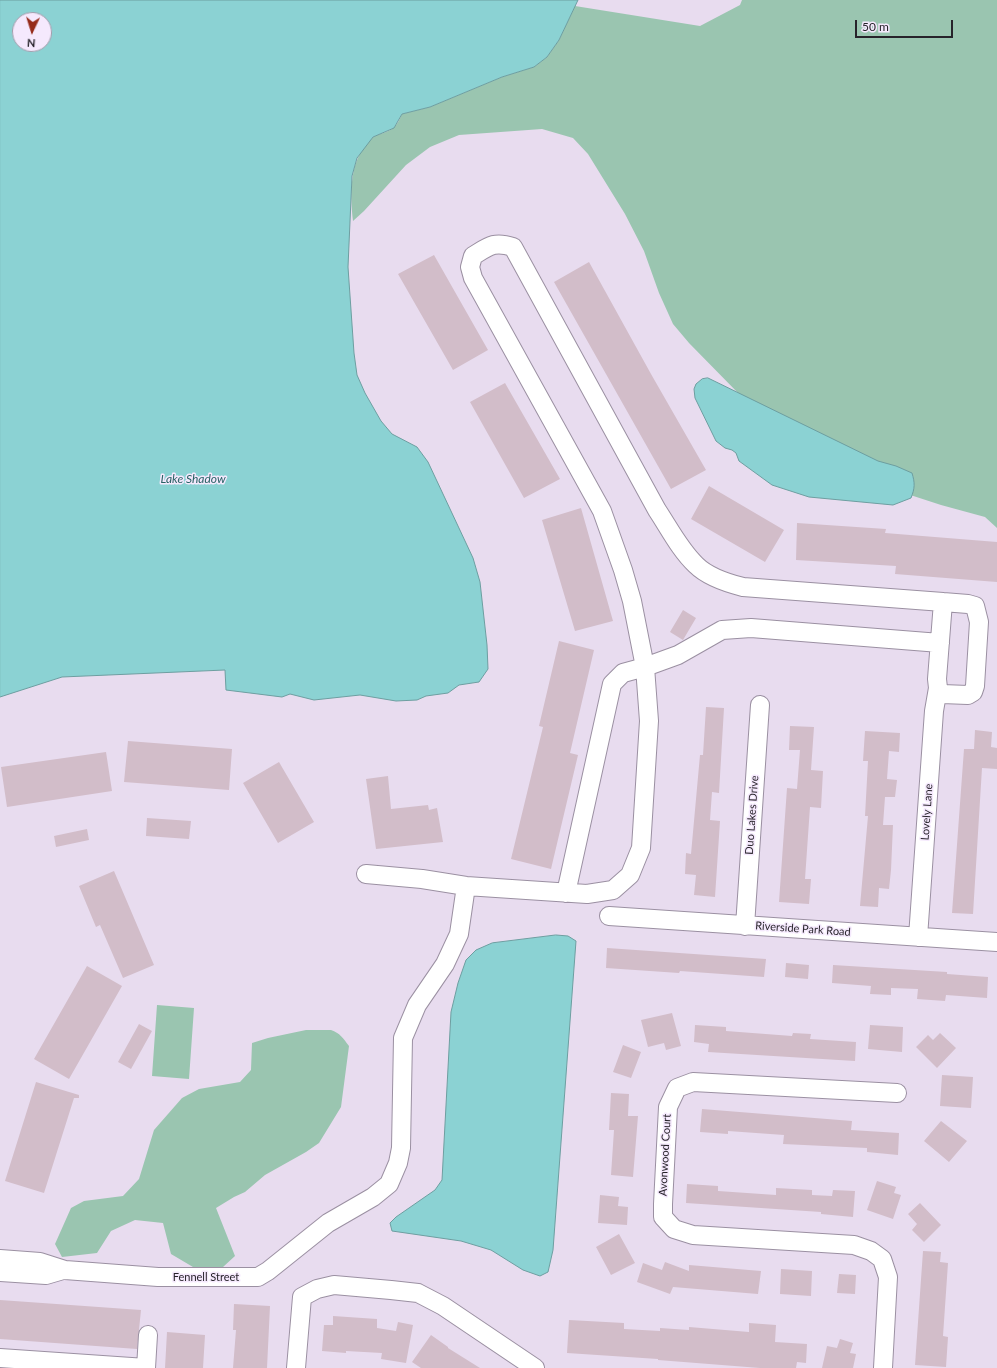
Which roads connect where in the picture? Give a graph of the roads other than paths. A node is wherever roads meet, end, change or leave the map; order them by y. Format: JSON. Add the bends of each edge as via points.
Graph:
{"nodes":[{"id":1,"x":943,"y":602,"type":"junction"},
{"id":2,"x":940,"y":643,"type":"junction"},
{"id":3,"x":645,"y":667,"type":"junction"},
{"id":4,"x":938,"y":688,"type":"junction"},
{"id":5,"x":760,"y":705,"type":"dead end"},
{"id":6,"x":366,"y":874,"type":"dead end"},
{"id":7,"x":466,"y":886,"type":"junction"},
{"id":8,"x":566,"y":893,"type":"junction"},
{"id":9,"x":609,"y":916,"type":"dead end"},
{"id":10,"x":745,"y":926,"type":"junction"},
{"id":11,"x":918,"y":937,"type":"junction"},
{"id":12,"x":997,"y":942,"type":"edge"},
{"id":13,"x":897,"y":1093,"type":"dead end"},
{"id":14,"x":0,"y":1259,"type":"edge"},
{"id":15,"x":65,"y":1270,"type":"junction"},
{"id":16,"x":0,"y":1272,"type":"edge"},
{"id":17,"x":148,"y":1335,"type":"dead end"},
{"id":18,"x":0,"y":1358,"type":"edge"},
{"id":19,"x":146,"y":1368,"type":"edge"},
{"id":20,"x":296,"y":1368,"type":"edge"},
{"id":21,"x":535,"y":1368,"type":"edge"},
{"id":22,"x":882,"y":1368,"type":"edge"}],
"edges":[{"from":1,"to":2,"type":"street","name":"Lovely Lane"},
{"from":1,"to":3,"type":"street","via":[[743,587],[720,580],[696,566],[656,510],[513,247],[492,244],[473,256],[470,267],[473,278],[602,511],[632,601]]},
{"from":1,"to":4,"type":"street","via":[[975,606],[979,622],[973,692],[968,695],[942,694]]},
{"from":2,"to":3,"type":"street","via":[[751,628],[722,630],[678,655]]},
{"from":2,"to":4,"type":"street","name":"Lovely Lane"},
{"from":3,"to":8,"type":"street","via":[[623,673],[612,684]]},
{"from":3,"to":8,"type":"street","via":[[649,721],[641,848],[630,875],[613,890],[587,894]]},
{"from":4,"to":11,"type":"street","name":"Lovely Lane","via":[[934,711]]},
{"from":5,"to":10,"type":"street","name":"Duo Lakes Drive"},
{"from":6,"to":7,"type":"street"},
{"from":7,"to":8,"type":"street"},
{"from":7,"to":15,"type":"street","name":"Fennell Street","via":[[459,934],[445,964],[417,1005],[403,1038],[401,1148],[389,1184],[373,1197],[328,1223],[258,1277],[158,1277]]},
{"from":9,"to":10,"type":"street","name":"Riverside Park Road"},
{"from":10,"to":11,"type":"street","name":"Riverside Park Road"},
{"from":11,"to":12,"type":"street","name":"Riverside Park Road"},
{"from":13,"to":22,"type":"street","name":"Avonwood Court","via":[[693,1082],[677,1088],[668,1107],[662,1204],[663,1217],[674,1229],[693,1235],[854,1245],[871,1251],[882,1259],[888,1277]]},
{"from":14,"to":15,"type":"street","name":"Fennell Street","via":[[40,1262]]},
{"from":15,"to":16,"type":"street","name":"Fennell Street","via":[[46,1276]]},
{"from":17,"to":19,"type":"street"},
{"from":18,"to":19,"type":"street"},
{"from":20,"to":21,"type":"street","via":[[302,1297],[317,1289],[334,1285],[418,1293],[443,1306]]}]}
